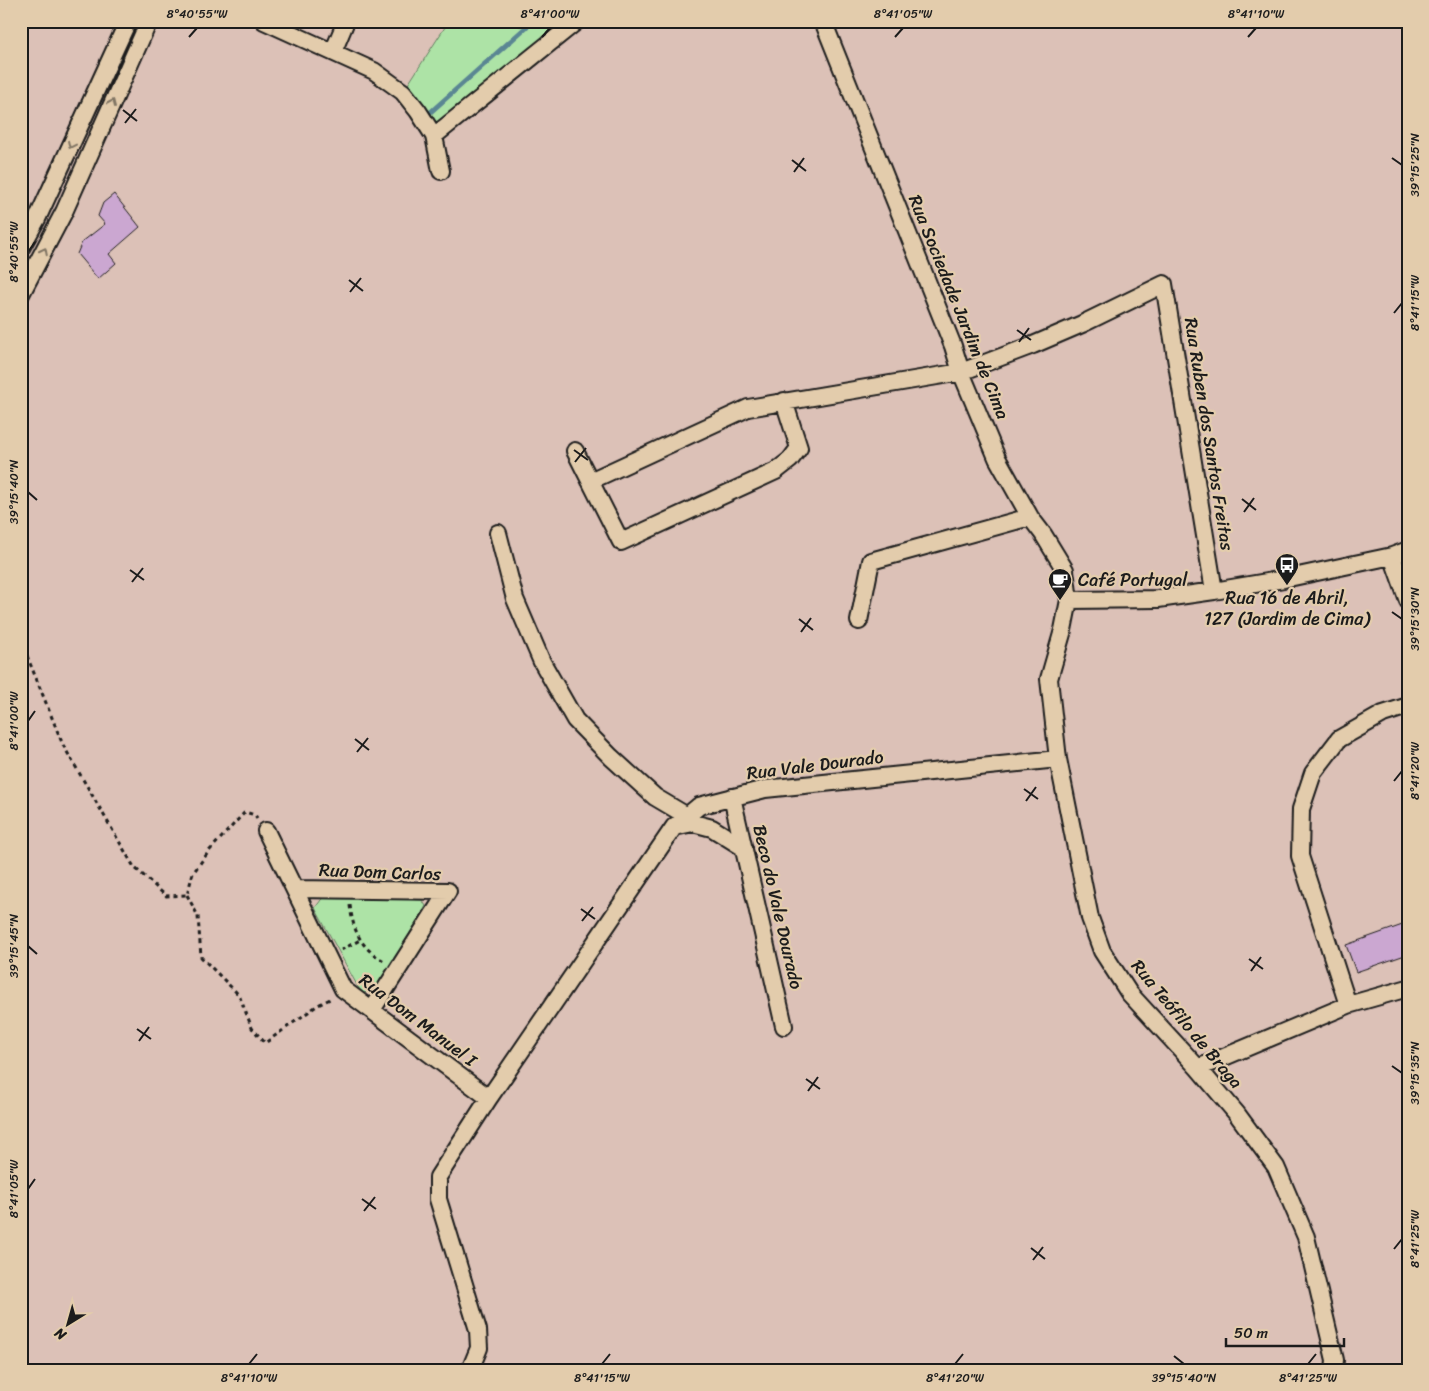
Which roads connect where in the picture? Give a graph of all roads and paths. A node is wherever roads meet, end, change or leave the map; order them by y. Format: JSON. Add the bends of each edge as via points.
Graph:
{"nodes":[{"id":1,"x":128,"y":21,"type":"edge"},
{"id":2,"x":149,"y":21,"type":"edge"},
{"id":3,"x":264,"y":21,"type":"edge"},
{"id":4,"x":346,"y":21,"type":"edge"},
{"id":5,"x":486,"y":21,"type":"edge"},
{"id":6,"x":526,"y":21,"type":"edge"},
{"id":7,"x":577,"y":21,"type":"edge"},
{"id":8,"x":823,"y":21,"type":"edge"},
{"id":9,"x":333,"y":52,"type":"junction"},
{"id":10,"x":434,"y":136,"type":"junction"},
{"id":11,"x":441,"y":171,"type":"dead end"},
{"id":12,"x":21,"y":248,"type":"edge"},
{"id":13,"x":21,"y":294,"type":"edge"},
{"id":14,"x":961,"y":372,"type":"junction"},
{"id":15,"x":784,"y":401,"type":"junction"},
{"id":16,"x":575,"y":451,"type":"dead end"},
{"id":17,"x":590,"y":481,"type":"junction"},
{"id":18,"x":1030,"y":517,"type":"junction"},
{"id":19,"x":498,"y":534,"type":"dead end"},
{"id":20,"x":1408,"y":550,"type":"edge"},
{"id":21,"x":1392,"y":556,"type":"junction"},
{"id":22,"x":1214,"y":591,"type":"junction"},
{"id":23,"x":1069,"y":600,"type":"junction"},
{"id":24,"x":1408,"y":601,"type":"edge"},
{"id":25,"x":859,"y":621,"type":"dead end"},
{"id":26,"x":21,"y":641,"type":"edge"},
{"id":27,"x":1408,"y":706,"type":"edge"},
{"id":28,"x":1058,"y":759,"type":"junction"},
{"id":29,"x":732,"y":797,"type":"junction"},
{"id":30,"x":681,"y":822,"type":"junction"},
{"id":31,"x":266,"y":831,"type":"joint"},
{"id":32,"x":744,"y":848,"type":"junction"},
{"id":33,"x":295,"y":889,"type":"junction"},
{"id":34,"x":188,"y":895,"type":"junction"},
{"id":35,"x":349,"y":896,"type":"dead end"},
{"id":36,"x":360,"y":940,"type":"junction"},
{"id":37,"x":338,"y":952,"type":"dead end"},
{"id":38,"x":392,"y":964,"type":"dead end"},
{"id":39,"x":1407,"y":990,"type":"edge"},
{"id":40,"x":347,"y":992,"type":"junction"},
{"id":41,"x":1348,"y":1005,"type":"junction"},
{"id":42,"x":372,"y":1010,"type":"junction"},
{"id":43,"x":784,"y":1026,"type":"dead end"},
{"id":44,"x":1198,"y":1068,"type":"junction"},
{"id":45,"x":489,"y":1098,"type":"junction"},
{"id":46,"x":470,"y":1370,"type":"edge"},
{"id":47,"x":1334,"y":1370,"type":"edge"}],
"edges":[{"from":1,"to":12,"type":"street","one_way":true},
{"from":13,"to":2,"type":"street","one_way":true,"via":[[64,212]]},
{"from":3,"to":9,"type":"street"},
{"from":4,"to":9,"type":"street"},
{"from":5,"to":6,"type":"path","via":[[522,24]]},
{"from":7,"to":10,"type":"street"},
{"from":8,"to":14,"type":"street","name":"Rua Sociedade Jardim de Cima"},
{"from":9,"to":10,"type":"street","via":[[374,71],[403,92]]},
{"from":10,"to":11,"type":"street"},
{"from":14,"to":15,"type":"street"},
{"from":14,"to":18,"type":"street","name":"Rua Sociedade Jardim de Cima","via":[[997,458]]},
{"from":14,"to":22,"type":"street","name":"Rua Ruben dos Santos Freitas","via":[[1082,324],[1164,284]]},
{"from":15,"to":17,"type":"street","via":[[748,408]]},
{"from":15,"to":17,"type":"street","via":[[799,448],[790,460],[776,471],[621,542]]},
{"from":16,"to":17,"type":"street"},
{"from":18,"to":23,"type":"street","name":"Rua Sociedade Jardim de Cima","via":[[1065,570]]},
{"from":18,"to":25,"type":"street","via":[[871,560]]},
{"from":19,"to":30,"type":"street","via":[[515,598],[542,662],[575,720]]},
{"from":20,"to":21,"type":"street"},
{"from":21,"to":22,"type":"street"},
{"from":21,"to":24,"type":"street"},
{"from":22,"to":23,"type":"street","via":[[1158,599]]},
{"from":23,"to":28,"type":"street","name":"Rua Teófilo de Braga","via":[[1049,678]]},
{"from":26,"to":34,"type":"path","via":[[63,745],[134,867],[166,896]]},
{"from":27,"to":41,"type":"street","via":[[1383,714],[1339,739],[1313,773],[1301,808],[1300,856]]},
{"from":28,"to":29,"type":"street","name":"Rua Vale Dourado","via":[[765,789]]},
{"from":28,"to":44,"type":"street","name":"Rua Teófilo de Braga","via":[[1090,918],[1102,951],[1129,993]]},
{"from":29,"to":30,"type":"street","name":"Rua Vale Dourado","via":[[699,806]]},
{"from":29,"to":32,"type":"street","name":"Beco do Vale Dourado"},
{"from":30,"to":32,"type":"street","via":[[712,828]]},
{"from":30,"to":45,"type":"street","name":"Rua Vale Dourado"},
{"from":31,"to":33,"type":"street","name":"Rua Dom Manuel I"},
{"from":31,"to":34,"type":"path","via":[[254,815],[245,812],[193,873]]},
{"from":32,"to":43,"type":"street","name":"Beco do Vale Dourado"},
{"from":33,"to":40,"type":"street","name":"Rua Dom Manuel I"},
{"from":33,"to":42,"type":"street","name":"Rua Dom Carlos","via":[[448,892]]},
{"from":34,"to":40,"type":"path","via":[[198,916],[201,957],[239,996],[252,1028],[265,1042],[318,1005]]},
{"from":35,"to":36,"type":"path","via":[[354,928]]},
{"from":36,"to":37,"type":"path"},
{"from":36,"to":38,"type":"path","via":[[371,953]]},
{"from":39,"to":41,"type":"street"},
{"from":40,"to":42,"type":"street","name":"Rua Dom Manuel I"},
{"from":41,"to":44,"type":"street"},
{"from":42,"to":45,"type":"street","name":"Rua Dom Manuel I"},
{"from":44,"to":47,"type":"street","name":"Rua Teófilo de Braga","via":[[1276,1168],[1306,1237],[1335,1360]]},
{"from":45,"to":46,"type":"street","name":"Rua Vale Dourado","via":[[438,1177],[438,1200],[478,1330],[479,1348]]}]}
